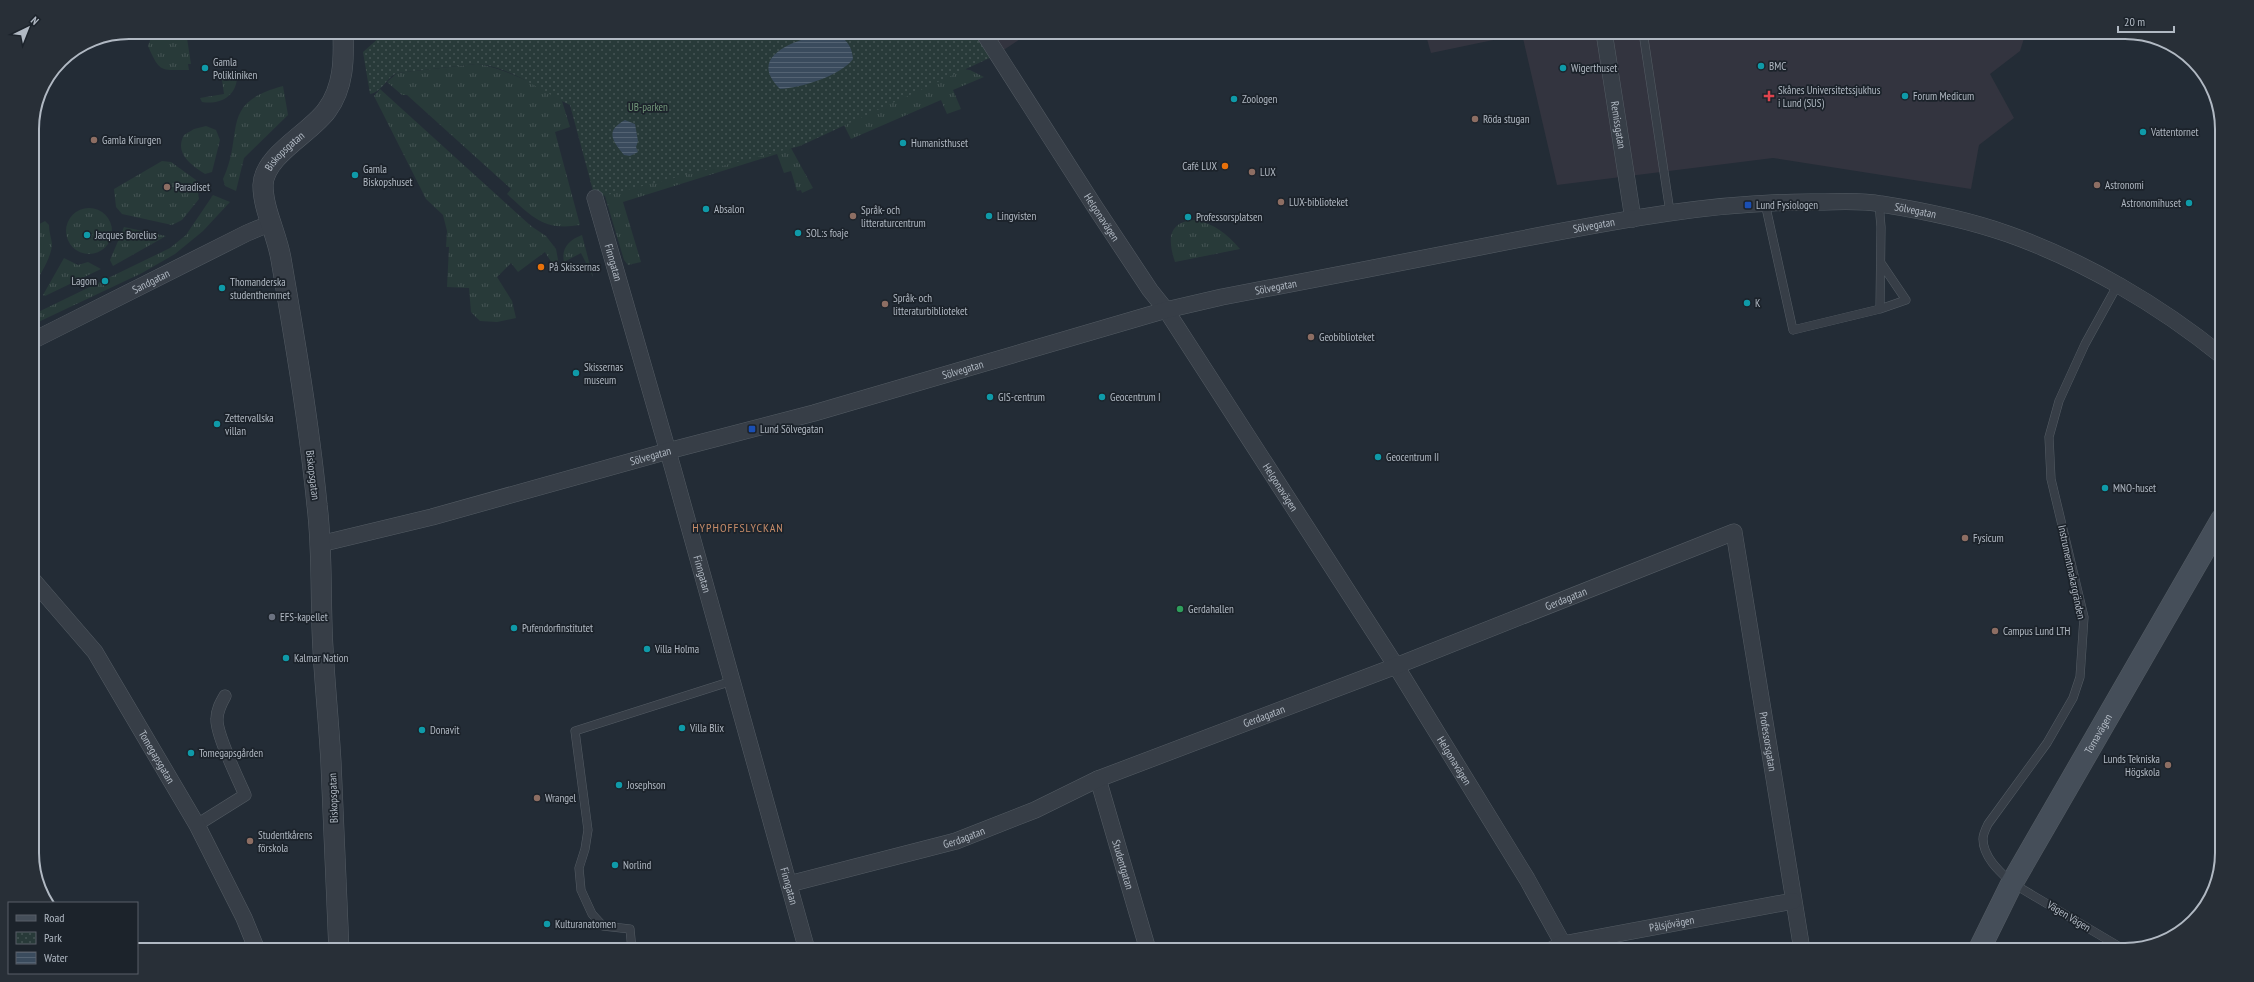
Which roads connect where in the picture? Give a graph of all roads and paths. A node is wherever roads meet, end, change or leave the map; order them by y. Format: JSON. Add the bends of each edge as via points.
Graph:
{"nodes":[{"id":1,"x":343,"y":39,"type":"edge"},
{"id":2,"x":987,"y":39,"type":"edge"},
{"id":3,"x":1605,"y":39,"type":"edge"},
{"id":4,"x":1644,"y":39,"type":"edge"},
{"id":5,"x":595,"y":198,"type":"dead end"},
{"id":6,"x":1765,"y":203,"type":"junction"},
{"id":7,"x":1879,"y":203,"type":"junction"},
{"id":8,"x":1670,"y":212,"type":"junction"},
{"id":9,"x":1633,"y":219,"type":"junction"},
{"id":10,"x":271,"y":223,"type":"junction"},
{"id":11,"x":1880,"y":264,"type":"junction"},
{"id":12,"x":2117,"y":286,"type":"junction"},
{"id":13,"x":1880,"y":309,"type":"junction"},
{"id":14,"x":1166,"y":310,"type":"junction"},
{"id":15,"x":39,"y":337,"type":"edge"},
{"id":16,"x":2215,"y":350,"type":"edge"},
{"id":17,"x":668,"y":451,"type":"junction"},
{"id":18,"x":2215,"y":531,"type":"edge"},
{"id":19,"x":1734,"y":532,"type":"joint"},
{"id":20,"x":320,"y":544,"type":"junction"},
{"id":21,"x":39,"y":587,"type":"edge"},
{"id":22,"x":1396,"y":666,"type":"junction"},
{"id":23,"x":732,"y":681,"type":"junction"},
{"id":24,"x":225,"y":696,"type":"dead end"},
{"id":25,"x":1098,"y":779,"type":"junction"},
{"id":26,"x":197,"y":825,"type":"junction"},
{"id":27,"x":2012,"y":883,"type":"junction"},
{"id":28,"x":789,"y":884,"type":"junction"},
{"id":29,"x":1793,"y":902,"type":"junction"},
{"id":30,"x":254,"y":943,"type":"edge"},
{"id":31,"x":339,"y":943,"type":"edge"},
{"id":32,"x":631,"y":943,"type":"edge"},
{"id":33,"x":805,"y":943,"type":"edge"},
{"id":34,"x":1146,"y":943,"type":"edge"},
{"id":35,"x":1557,"y":943,"type":"edge"},
{"id":36,"x":1584,"y":943,"type":"edge"},
{"id":37,"x":1801,"y":943,"type":"edge"},
{"id":38,"x":1982,"y":943,"type":"edge"},
{"id":39,"x":2113,"y":943,"type":"edge"}],
"edges":[{"from":1,"to":10,"type":"street","name":"Biskopsgatan","via":[[340,83],[328,109],[277,157],[263,181]]},
{"from":2,"to":14,"type":"street","name":"Helgonavägen","via":[[1095,207]]},
{"from":3,"to":9,"type":"street","name":"Remissgatan"},
{"from":4,"to":8,"type":"lane"},
{"from":5,"to":17,"type":"street","name":"Finngatan"},
{"from":6,"to":7,"type":"street","name":"Sölvegatan"},
{"from":6,"to":8,"type":"street","name":"Sölvegatan"},
{"from":6,"to":13,"type":"lane","via":[[1792,330]]},
{"from":7,"to":11,"type":"lane"},
{"from":7,"to":12,"type":"street","name":"Sölvegatan","via":[[2007,234],[2048,251]]},
{"from":8,"to":9,"type":"street","name":"Sölvegatan"},
{"from":9,"to":14,"type":"street","name":"Sölvegatan","via":[[1222,296]]},
{"from":10,"to":15,"type":"street","name":"Sandgatan","via":[[240,236]]},
{"from":10,"to":20,"type":"street","name":"Biskopsgatan","via":[[280,253],[300,372],[318,506]]},
{"from":11,"to":13,"type":"lane"},
{"from":11,"to":13,"type":"lane","via":[[1906,300]]},
{"from":12,"to":16,"type":"street","name":"Sölvegatan","via":[[2158,310]]},
{"from":12,"to":27,"type":"lane","name":"Instrumentmakargränden","via":[[2085,344],[2059,401],[2049,436],[2051,479],[2084,617],[2080,677],[2073,698],[2048,743],[1988,824],[1983,839],[1996,869]]},
{"from":14,"to":17,"type":"street","name":"Sölvegatan","via":[[814,413]]},
{"from":14,"to":22,"type":"street","name":"Helgonavägen"},
{"from":17,"to":20,"type":"street","name":"Sölvegatan","via":[[432,517]]},
{"from":17,"to":23,"type":"street","name":"Finngatan"},
{"from":18,"to":27,"type":"main road","name":"Tornavägen"},
{"from":19,"to":22,"type":"street","name":"Gerdagatan"},
{"from":19,"to":29,"type":"street","name":"Professorsgatan"},
{"from":20,"to":31,"type":"street","name":"Biskopsgatan"},
{"from":21,"to":26,"type":"street","name":"Tomegapsgatan","via":[[95,652]]},
{"from":22,"to":25,"type":"street","name":"Gerdagatan"},
{"from":22,"to":35,"type":"street","name":"Helgonavägen","via":[[1527,879]]},
{"from":23,"to":28,"type":"street","name":"Finngatan"},
{"from":23,"to":32,"type":"lane","via":[[575,731],[588,830],[579,868],[581,890],[592,914],[603,926],[630,929]]},
{"from":24,"to":26,"type":"street","via":[[219,706],[216,720],[245,795]]},
{"from":25,"to":28,"type":"street","name":"Gerdagatan","via":[[1035,810],[956,841]]},
{"from":25,"to":34,"type":"street","name":"Studentgatan"},
{"from":26,"to":30,"type":"street","name":"Tomegapsgatan"},
{"from":27,"to":38,"type":"main road","name":"Tornavägen"},
{"from":27,"to":39,"type":"lane","name":"Vägen Vägen"},
{"from":28,"to":33,"type":"street","name":"Finngatan"},
{"from":29,"to":36,"type":"street","name":"Pålsjövägen"},
{"from":29,"to":37,"type":"street","name":"Professorsgatan"}]}
